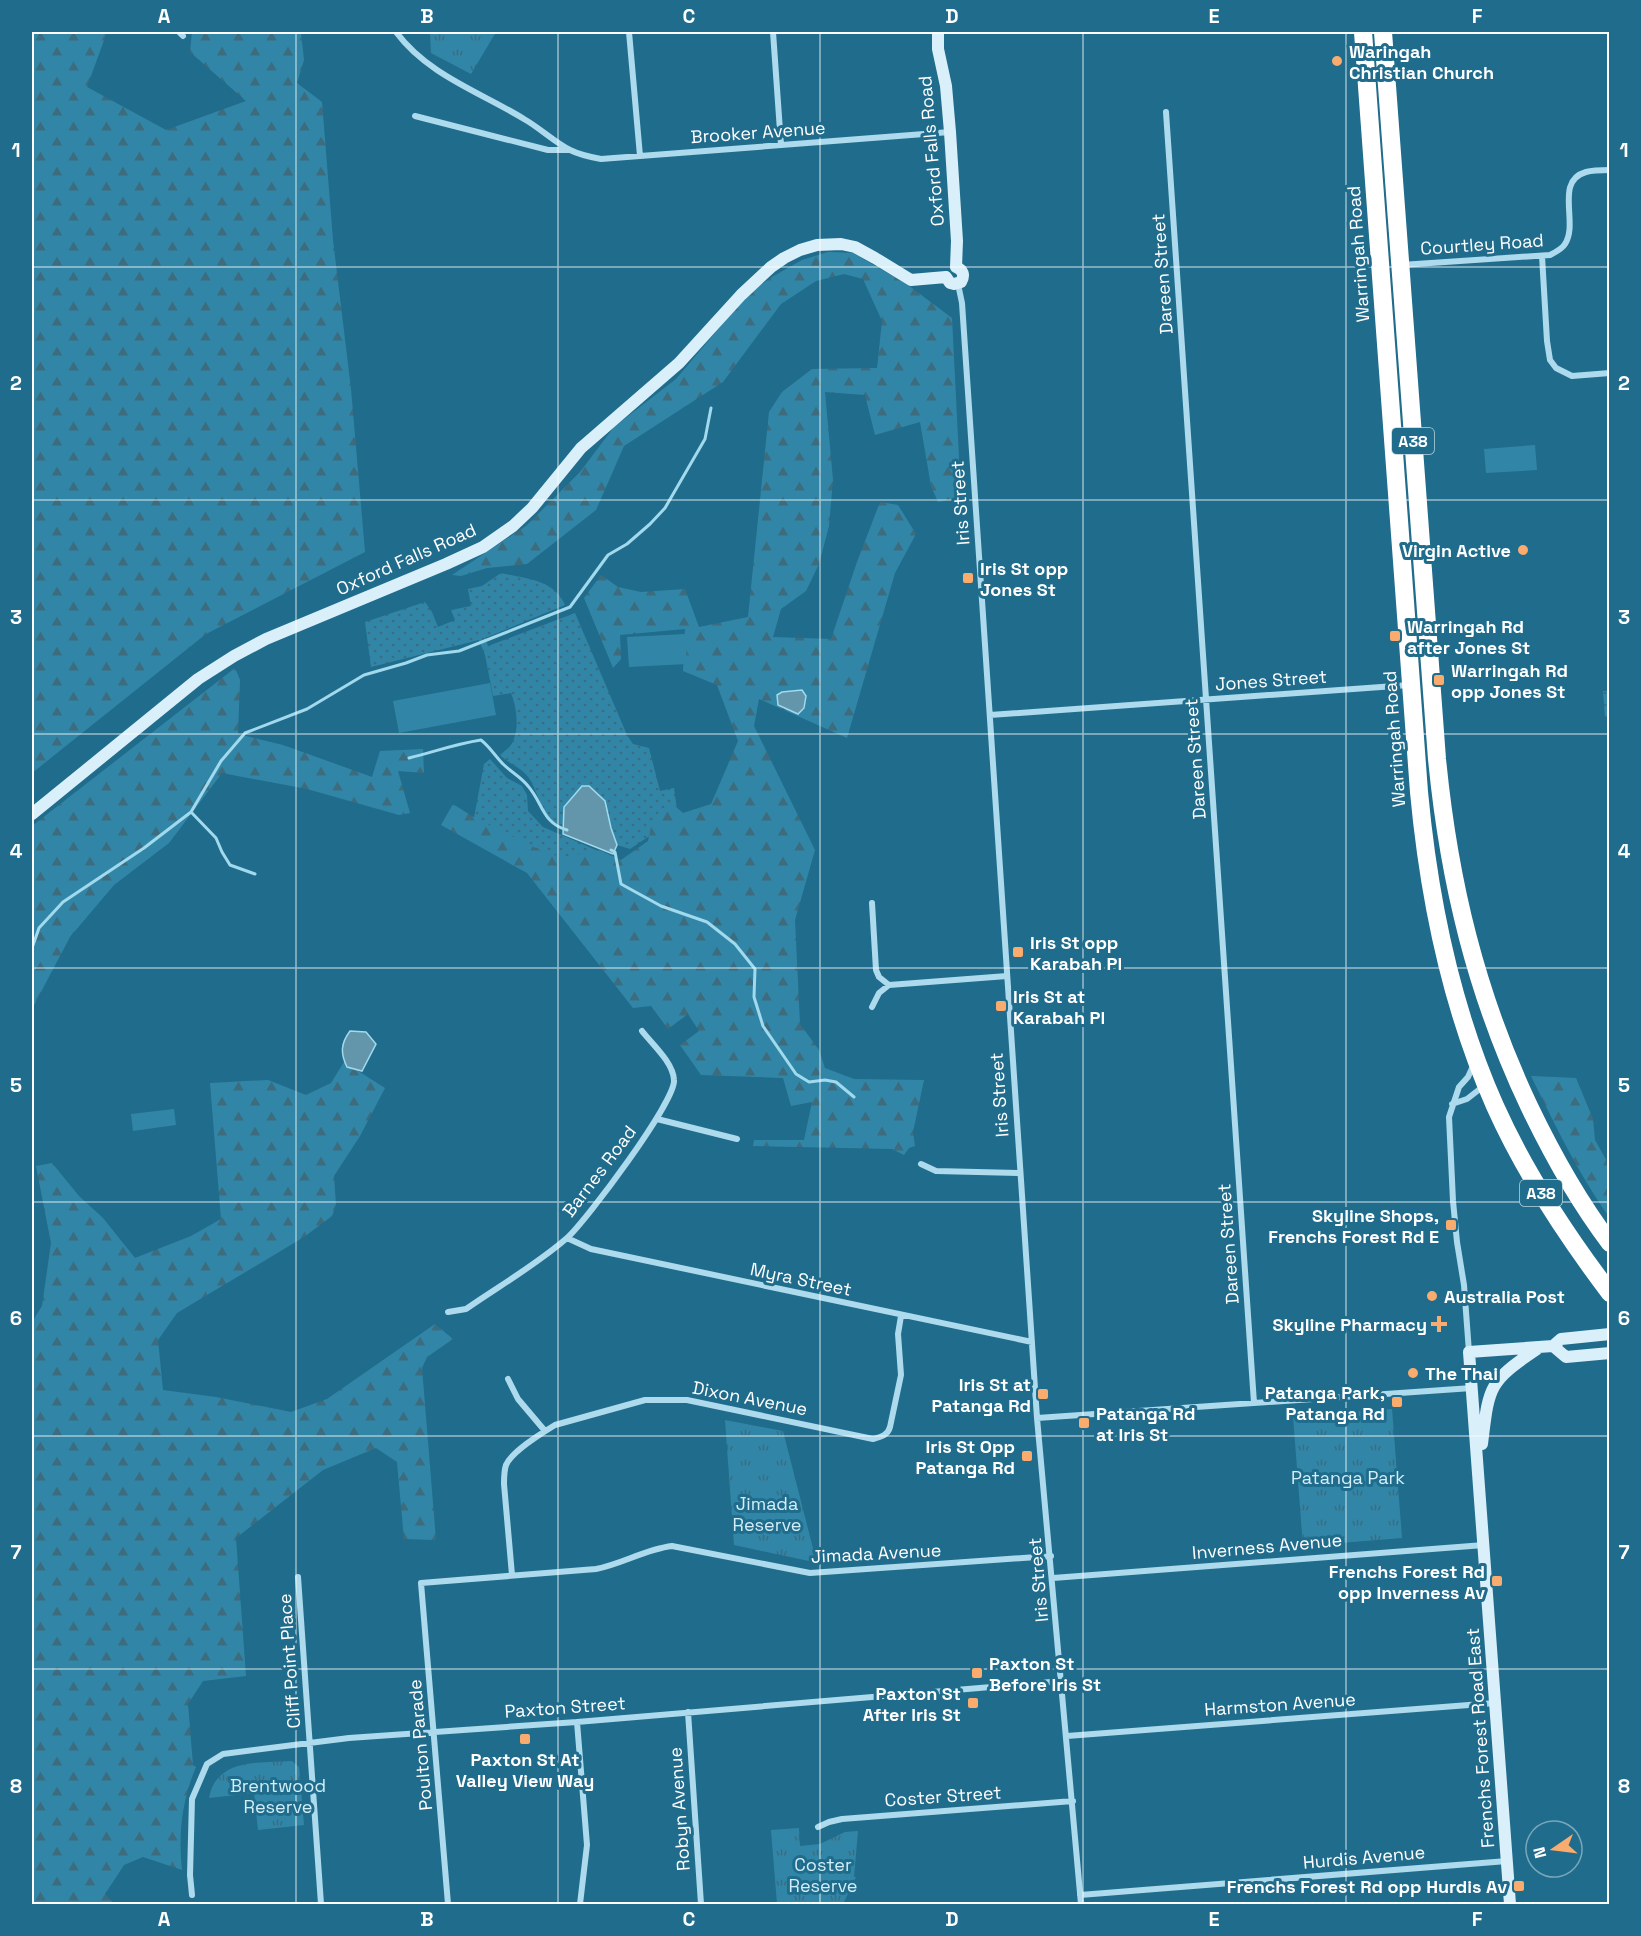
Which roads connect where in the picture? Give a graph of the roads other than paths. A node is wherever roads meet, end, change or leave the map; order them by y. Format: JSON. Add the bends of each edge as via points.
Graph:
{"nodes":[{"id":1,"x":396,"y":32,"type":"edge"},
{"id":2,"x":628,"y":32,"type":"edge"},
{"id":3,"x":773,"y":32,"type":"edge"},
{"id":4,"x":938,"y":32,"type":"edge"},
{"id":5,"x":1363,"y":32,"type":"edge"},
{"id":6,"x":1383,"y":32,"type":"edge"},
{"id":7,"x":1166,"y":112,"type":"dead end"},
{"id":8,"x":415,"y":116,"type":"dead end"},
{"id":9,"x":950,"y":132,"type":"junction"},
{"id":10,"x":781,"y":145,"type":"junction"},
{"id":11,"x":569,"y":150,"type":"junction"},
{"id":12,"x":640,"y":156,"type":"junction"},
{"id":13,"x":1610,"y":170,"type":"edge"},
{"id":14,"x":1542,"y":256,"type":"junction"},
{"id":15,"x":1401,"y":265,"type":"junction"},
{"id":16,"x":956,"y":267,"type":"junction"},
{"id":17,"x":946,"y":277,"type":"junction"},
{"id":18,"x":958,"y":284,"type":"junction"},
{"id":19,"x":1610,"y":373,"type":"edge"},
{"id":20,"x":1411,"y":685,"type":"junction"},
{"id":21,"x":1206,"y":700,"type":"junction"},
{"id":22,"x":990,"y":715,"type":"junction"},
{"id":23,"x":32,"y":814,"type":"edge"},
{"id":24,"x":873,"y":903,"type":"dead end"},
{"id":25,"x":1007,"y":976,"type":"junction"},
{"id":26,"x":889,"y":986,"type":"junction"},
{"id":27,"x":872,"y":1006,"type":"dead end"},
{"id":28,"x":642,"y":1031,"type":"dead end"},
{"id":29,"x":1476,"y":1059,"type":"junction"},
{"id":30,"x":1486,"y":1084,"type":"junction"},
{"id":31,"x":1452,"y":1104,"type":"junction"},
{"id":32,"x":657,"y":1119,"type":"junction"},
{"id":33,"x":736,"y":1139,"type":"dead end"},
{"id":34,"x":921,"y":1164,"type":"dead end"},
{"id":35,"x":1019,"y":1173,"type":"junction"},
{"id":36,"x":567,"y":1238,"type":"junction"},
{"id":37,"x":1610,"y":1243,"type":"edge"},
{"id":38,"x":1610,"y":1293,"type":"edge"},
{"id":39,"x":448,"y":1312,"type":"dead end"},
{"id":40,"x":901,"y":1316,"type":"junction"},
{"id":41,"x":1610,"y":1334,"type":"edge"},
{"id":42,"x":1032,"y":1342,"type":"junction"},
{"id":43,"x":1553,"y":1346,"type":"junction"},
{"id":44,"x":1538,"y":1348,"type":"junction"},
{"id":45,"x":1469,"y":1352,"type":"junction"},
{"id":46,"x":1610,"y":1353,"type":"edge"},
{"id":47,"x":508,"y":1379,"type":"dead end"},
{"id":48,"x":1472,"y":1388,"type":"junction"},
{"id":49,"x":1254,"y":1403,"type":"junction"},
{"id":50,"x":1037,"y":1418,"type":"junction"},
{"id":51,"x":545,"y":1431,"type":"junction"},
{"id":52,"x":1479,"y":1475,"type":"junction"},
{"id":53,"x":1484,"y":1545,"type":"junction"},
{"id":54,"x":1051,"y":1556,"type":"junction"},
{"id":55,"x":512,"y":1575,"type":"junction"},
{"id":56,"x":298,"y":1577,"type":"dead end"},
{"id":57,"x":1053,"y":1578,"type":"junction"},
{"id":58,"x":421,"y":1583,"type":"joint"},
{"id":59,"x":1062,"y":1681,"type":"junction"},
{"id":60,"x":1496,"y":1703,"type":"junction"},
{"id":61,"x":688,"y":1712,"type":"junction"},
{"id":62,"x":577,"y":1722,"type":"junction"},
{"id":63,"x":435,"y":1732,"type":"junction"},
{"id":64,"x":1067,"y":1736,"type":"junction"},
{"id":65,"x":311,"y":1742,"type":"junction"},
{"id":66,"x":1072,"y":1801,"type":"junction"},
{"id":67,"x":818,"y":1827,"type":"dead end"},
{"id":68,"x":1507,"y":1861,"type":"junction"},
{"id":69,"x":192,"y":1895,"type":"dead end"},
{"id":70,"x":1080,"y":1895,"type":"junction"},
{"id":71,"x":321,"y":1905,"type":"edge"},
{"id":72,"x":448,"y":1905,"type":"edge"},
{"id":73,"x":580,"y":1905,"type":"edge"},
{"id":74,"x":701,"y":1905,"type":"edge"},
{"id":75,"x":1081,"y":1905,"type":"edge"},
{"id":76,"x":1510,"y":1905,"type":"edge"}],
"edges":[{"from":1,"to":11,"type":"street","name":"Brooker Avenue","via":[[435,70],[523,118]]},
{"from":2,"to":12,"type":"street"},
{"from":3,"to":10,"type":"street"},
{"from":4,"to":9,"type":"street","name":"Oxford Falls Road"},
{"from":5,"to":20,"type":"highway","name":"Warringah Road","number":"A38"},
{"from":6,"to":15,"type":"highway","number":"A38"},
{"from":7,"to":21,"type":"street","name":"Dareen Street"},
{"from":8,"to":11,"type":"street","name":"Brooker Avenue","via":[[548,150]]},
{"from":9,"to":10,"type":"street","name":"Brooker Avenue"},
{"from":9,"to":16,"type":"street","name":"Oxford Falls Road"},
{"from":10,"to":12,"type":"street","name":"Brooker Avenue"},
{"from":11,"to":12,"type":"street","name":"Brooker Avenue","via":[[601,159]]},
{"from":13,"to":14,"type":"street","name":"Courtley Road","via":[[1588,171],[1572,182],[1570,233],[1558,250]]},
{"from":14,"to":15,"type":"street","name":"Courtley Road"},
{"from":14,"to":19,"type":"street","via":[[1550,360],[1572,376]]},
{"from":15,"to":37,"type":"highway","number":"A38","via":[[1437,759],[1456,896],[1484,994],[1515,1076],[1562,1171]]},
{"from":16,"to":17,"type":"street"},
{"from":16,"to":18,"type":"street","via":[[964,275]]},
{"from":17,"to":18,"type":"street","via":[[950,283]]},
{"from":17,"to":23,"type":"street","name":"Oxford Falls Road","via":[[911,280],[855,247],[841,244],[817,245],[784,258],[741,295],[679,363],[581,448],[513,526],[483,547],[234,656],[198,679]]},
{"from":18,"to":22,"type":"street","name":"Iris Street"},
{"from":20,"to":21,"type":"street","name":"Jones Street"},
{"from":20,"to":29,"type":"highway","name":"Warringah Road","number":"A38","via":[[1422,831],[1432,900],[1456,998]]},
{"from":21,"to":22,"type":"street","name":"Jones Street"},
{"from":21,"to":49,"type":"street","name":"Dareen Street"},
{"from":22,"to":25,"type":"street","name":"Iris Street"},
{"from":24,"to":26,"type":"street","via":[[876,970]]},
{"from":25,"to":26,"type":"street"},
{"from":25,"to":35,"type":"street","name":"Iris Street"},
{"from":26,"to":27,"type":"street","via":[[879,993]]},
{"from":28,"to":32,"type":"street","name":"Barnes Road","via":[[672,1069],[675,1082]]},
{"from":29,"to":30,"type":"highway","name":"Warringah Road","number":"A38"},
{"from":29,"to":31,"type":"street","name":"Frenchs Forest Road East"},
{"from":30,"to":31,"type":"street","via":[[1467,1099]]},
{"from":30,"to":38,"type":"highway","name":"Warringah Road","number":"A38","via":[[1527,1168],[1559,1222]]},
{"from":31,"to":45,"type":"street","name":"Frenchs Forest Road East","via":[[1448,1136]]},
{"from":32,"to":33,"type":"street"},
{"from":32,"to":36,"type":"street","name":"Barnes Road"},
{"from":34,"to":35,"type":"street","via":[[936,1171]]},
{"from":35,"to":42,"type":"street","name":"Iris Street"},
{"from":36,"to":39,"type":"street","name":"Barnes Road","via":[[466,1310]]},
{"from":36,"to":40,"type":"street","name":"Myra Street","via":[[591,1249]]},
{"from":40,"to":42,"type":"street","name":"Myra Street"},
{"from":40,"to":51,"type":"street","name":"Dixon Avenue","via":[[900,1375],[889,1431],[880,1438],[687,1400],[631,1402]]},
{"from":41,"to":43,"type":"street","via":[[1562,1339]]},
{"from":42,"to":50,"type":"street","name":"Iris Street"},
{"from":43,"to":44,"type":"street"},
{"from":43,"to":46,"type":"street","via":[[1566,1357]]},
{"from":44,"to":45,"type":"street"},
{"from":44,"to":52,"type":"street","via":[[1504,1372],[1493,1386],[1486,1410]]},
{"from":45,"to":48,"type":"street","name":"Frenchs Forest Road East"},
{"from":47,"to":51,"type":"street","via":[[518,1400]]},
{"from":48,"to":49,"type":"street"},
{"from":48,"to":52,"type":"street","name":"Frenchs Forest Road East"},
{"from":49,"to":50,"type":"street"},
{"from":50,"to":54,"type":"street","name":"Iris Street"},
{"from":51,"to":55,"type":"street","name":"Dixon Avenue","via":[[510,1458],[504,1473]]},
{"from":52,"to":53,"type":"street","name":"Frenchs Forest Road East"},
{"from":53,"to":57,"type":"street","name":"Inverness Avenue"},
{"from":53,"to":60,"type":"street","name":"Frenchs Forest Road East"},
{"from":54,"to":55,"type":"street","name":"Jimada Avenue","via":[[810,1573],[672,1546],[596,1569]]},
{"from":54,"to":57,"type":"street","name":"Iris Street"},
{"from":55,"to":58,"type":"street","name":"Jimada Avenue"},
{"from":56,"to":65,"type":"street","name":"Cliff Point Place"},
{"from":57,"to":59,"type":"street","name":"Iris Street"},
{"from":58,"to":63,"type":"street","name":"Poulton Parade"},
{"from":59,"to":61,"type":"street","name":"Paxton Street"},
{"from":59,"to":64,"type":"street","name":"Iris Street"},
{"from":60,"to":64,"type":"street","name":"Harmston Avenue"},
{"from":60,"to":68,"type":"street","name":"Frenchs Forest Road East"},
{"from":61,"to":62,"type":"street","name":"Paxton Street"},
{"from":61,"to":74,"type":"street","name":"Robyn Avenue"},
{"from":62,"to":63,"type":"street","name":"Paxton Street"},
{"from":62,"to":73,"type":"street","via":[[587,1845]]},
{"from":63,"to":65,"type":"street","name":"Paxton Street"},
{"from":63,"to":72,"type":"street","name":"Poulton Parade"},
{"from":64,"to":66,"type":"street","name":"Iris Street"},
{"from":65,"to":69,"type":"street","name":"Paxton Street","via":[[223,1754],[207,1764],[192,1799]]},
{"from":65,"to":71,"type":"street","name":"Cliff Point Place"},
{"from":66,"to":67,"type":"street","name":"Coster Street","via":[[842,1819]]},
{"from":66,"to":70,"type":"street","name":"Iris Street"},
{"from":68,"to":70,"type":"street","name":"Hurdis Avenue"},
{"from":68,"to":76,"type":"street","name":"Frenchs Forest Road East"},
{"from":70,"to":75,"type":"street","name":"Iris Street"}]}
